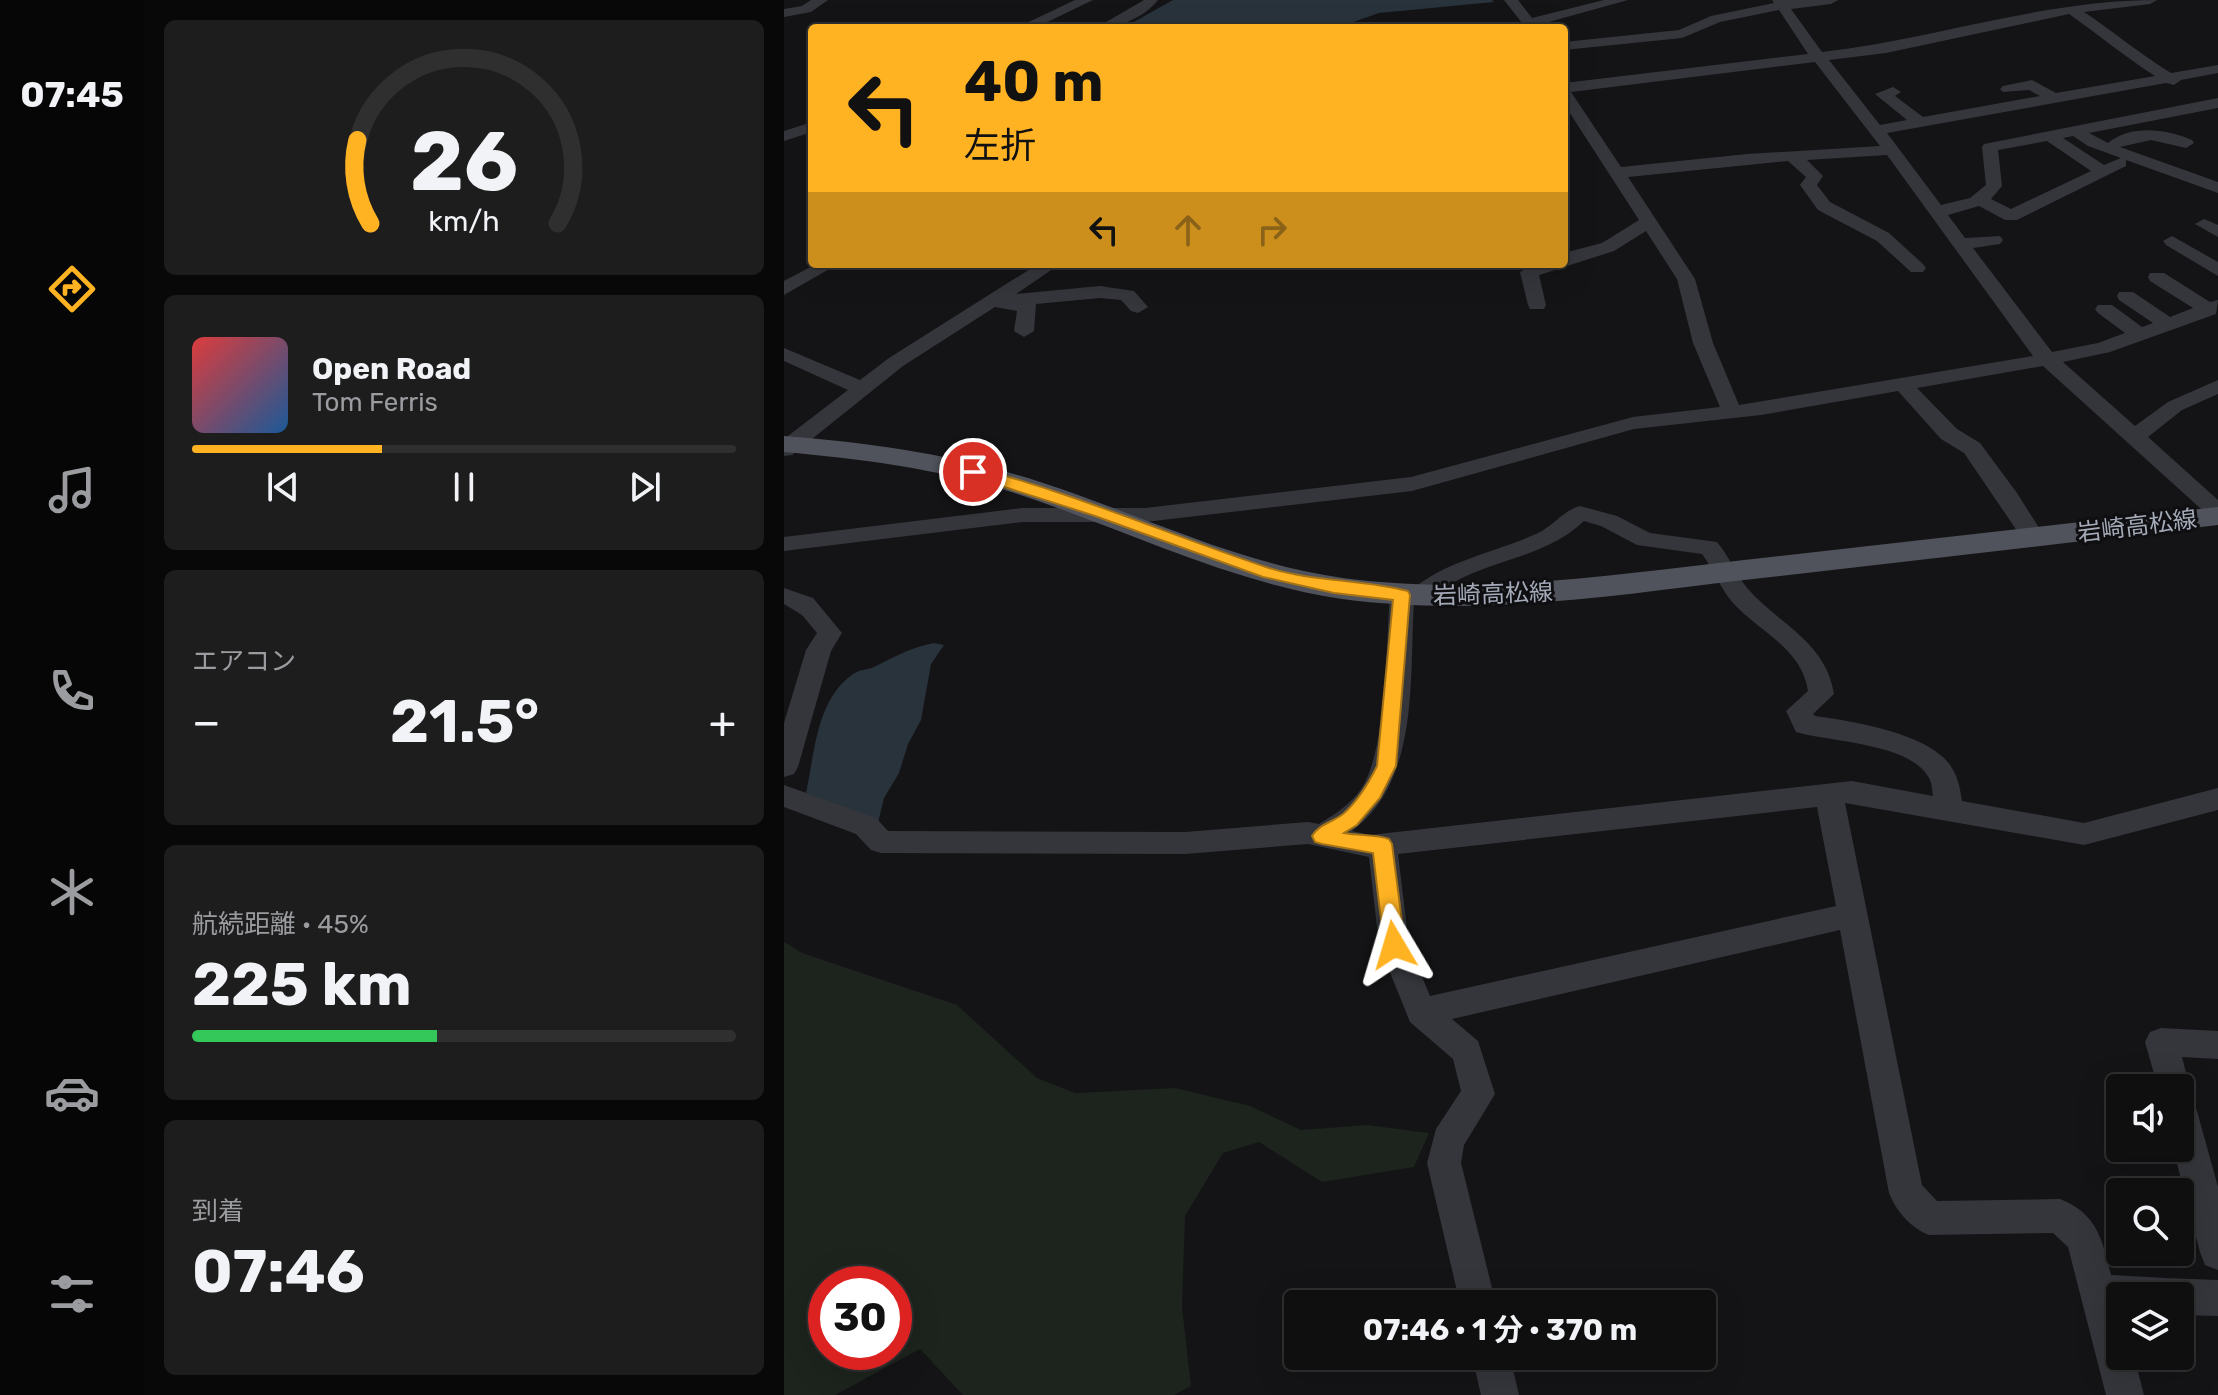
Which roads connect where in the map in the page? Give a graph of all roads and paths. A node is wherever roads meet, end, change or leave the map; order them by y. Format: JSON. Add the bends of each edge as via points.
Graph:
{"nodes":[{"id":1,"x":821,"y":0,"type":"edge"},
{"id":2,"x":1086,"y":0,"type":"edge"},
{"id":3,"x":1151,"y":0,"type":"edge"},
{"id":4,"x":1511,"y":0,"type":"edge"},
{"id":5,"x":1621,"y":0,"type":"edge"},
{"id":6,"x":1831,"y":0,"type":"edge"},
{"id":7,"x":2150,"y":0,"type":"edge"},
{"id":8,"x":2128,"y":1,"type":"edge"},
{"id":9,"x":1781,"y":3,"type":"edge"},
{"id":10,"x":2071,"y":9,"type":"junction"},
{"id":11,"x":784,"y":13,"type":"edge"},
{"id":12,"x":1032,"y":24,"type":"edge"},
{"id":13,"x":1111,"y":24,"type":"edge"},
{"id":14,"x":1531,"y":24,"type":"edge"},
{"id":15,"x":1536,"y":24,"type":"edge"},
{"id":16,"x":1568,"y":46,"type":"edge"},
{"id":17,"x":1818,"y":58,"type":"junction"},
{"id":18,"x":2218,"y":69,"type":"edge"},
{"id":19,"x":2168,"y":78,"type":"junction"},
{"id":20,"x":1568,"y":89,"type":"edge"},
{"id":21,"x":2008,"y":89,"type":"dead end"},
{"id":22,"x":1893,"y":92,"type":"dead end"},
{"id":23,"x":1568,"y":96,"type":"edge"},
{"id":24,"x":2053,"y":99,"type":"junction"},
{"id":25,"x":2216,"y":105,"type":"edge"},
{"id":26,"x":1950,"y":118,"type":"junction"},
{"id":27,"x":1920,"y":122,"type":"junction"},
{"id":28,"x":2096,"y":126,"type":"junction"},
{"id":29,"x":808,"y":128,"type":"edge"},
{"id":30,"x":1877,"y":130,"type":"junction"},
{"id":31,"x":2075,"y":130,"type":"junction"},
{"id":32,"x":2201,"y":133,"type":"dead end"},
{"id":33,"x":784,"y":136,"type":"edge"},
{"id":34,"x":2053,"y":137,"type":"junction"},
{"id":35,"x":1990,"y":147,"type":"junction"},
{"id":36,"x":2105,"y":147,"type":"junction"},
{"id":37,"x":1891,"y":150,"type":"junction"},
{"id":38,"x":1792,"y":156,"type":"junction"},
{"id":39,"x":2120,"y":163,"type":"dead end"},
{"id":40,"x":2006,"y":164,"type":"junction"},
{"id":41,"x":2102,"y":171,"type":"junction"},
{"id":42,"x":1616,"y":173,"type":"junction"},
{"id":43,"x":2216,"y":176,"type":"edge"},
{"id":44,"x":1979,"y":200,"type":"junction"},
{"id":45,"x":1937,"y":211,"type":"junction"},
{"id":46,"x":1648,"y":222,"type":"junction"},
{"id":47,"x":1994,"y":240,"type":"dead end"},
{"id":48,"x":2172,"y":241,"type":"dead end"},
{"id":49,"x":1962,"y":244,"type":"junction"},
{"id":50,"x":1568,"y":258,"type":"edge"},
{"id":51,"x":822,"y":268,"type":"edge"},
{"id":52,"x":1542,"y":268,"type":"edge"},
{"id":53,"x":1917,"y":268,"type":"dead end"},
{"id":54,"x":2218,"y":270,"type":"edge"},
{"id":55,"x":1022,"y":271,"type":"edge"},
{"id":56,"x":2157,"y":277,"type":"dead end"},
{"id":57,"x":784,"y":289,"type":"edge"},
{"id":58,"x":2126,"y":296,"type":"dead end"},
{"id":59,"x":984,"y":305,"type":"junction"},
{"id":60,"x":1537,"y":305,"type":"dead end"},
{"id":61,"x":1138,"y":307,"type":"dead end"},
{"id":62,"x":2213,"y":308,"type":"edge"},
{"id":63,"x":2105,"y":309,"type":"dead end"},
{"id":64,"x":2169,"y":325,"type":"junction"},
{"id":65,"x":1024,"y":331,"type":"dead end"},
{"id":66,"x":2140,"y":335,"type":"junction"},
{"id":67,"x":784,"y":354,"type":"edge"},
{"id":68,"x":2048,"y":359,"type":"junction"},
{"id":69,"x":1901,"y":383,"type":"junction"},
{"id":70,"x":2218,"y":386,"type":"edge"},
{"id":71,"x":861,"y":388,"type":"junction"},
{"id":72,"x":1732,"y":412,"type":"junction"},
{"id":73,"x":2135,"y":437,"type":"junction"},
{"id":74,"x":786,"y":446,"type":"edge"},
{"id":75,"x":1101,"y":513,"type":"junction"},
{"id":76,"x":2218,"y":514,"type":"edge"},
{"id":77,"x":2034,"y":539,"type":"junction"},
{"id":78,"x":784,"y":544,"type":"edge"},
{"id":79,"x":1729,"y":573,"type":"junction"},
{"id":80,"x":784,"y":596,"type":"edge"},
{"id":81,"x":1410,"y":596,"type":"junction"},
{"id":82,"x":784,"y":767,"type":"edge"},
{"id":83,"x":1829,"y":795,"type":"junction"},
{"id":84,"x":784,"y":796,"type":"edge"},
{"id":85,"x":2218,"y":799,"type":"edge"},
{"id":86,"x":1949,"y":808,"type":"junction"},
{"id":87,"x":1322,"y":836,"type":"junction"},
{"id":88,"x":1382,"y":844,"type":"junction"},
{"id":89,"x":1852,"y":915,"type":"junction"},
{"id":90,"x":1421,"y":1012,"type":"junction"},
{"id":91,"x":2218,"y":1045,"type":"edge"},
{"id":92,"x":2170,"y":1074,"type":"edge"},
{"id":93,"x":2194,"y":1162,"type":"edge"},
{"id":94,"x":2218,"y":1252,"type":"edge"},
{"id":95,"x":1475,"y":1290,"type":"edge"},
{"id":96,"x":2097,"y":1293,"type":"junction"},
{"id":97,"x":2106,"y":1293,"type":"edge"},
{"id":98,"x":2194,"y":1297,"type":"edge"},
{"id":99,"x":2218,"y":1298,"type":"edge"},
{"id":100,"x":1494,"y":1370,"type":"edge"},
{"id":101,"x":1500,"y":1395,"type":"edge"},
{"id":102,"x":2125,"y":1395,"type":"edge"}],
"edges":[{"from":1,"to":11,"type":"street"},
{"from":2,"to":12,"type":"street"},
{"from":3,"to":13,"type":"street"},
{"from":4,"to":14,"type":"street"},
{"from":5,"to":15,"type":"street"},
{"from":6,"to":9,"type":"street"},
{"from":7,"to":8,"type":"street"},
{"from":8,"to":10,"type":"street"},
{"from":9,"to":16,"type":"street","via":[[1682,34]]},
{"from":9,"to":17,"type":"street"},
{"from":10,"to":17,"type":"street"},
{"from":10,"to":19,"type":"street"},
{"from":17,"to":20,"type":"street"},
{"from":17,"to":30,"type":"street"},
{"from":18,"to":19,"type":"street"},
{"from":19,"to":24,"type":"street"},
{"from":19,"to":25,"type":"street"},
{"from":21,"to":24,"type":"street","via":[[2032,85]]},
{"from":22,"to":27,"type":"street","via":[[1883,94]]},
{"from":23,"to":42,"type":"street"},
{"from":24,"to":26,"type":"street"},
{"from":24,"to":28,"type":"street"},
{"from":25,"to":28,"type":"street"},
{"from":26,"to":27,"type":"street"},
{"from":26,"to":35,"type":"street"},
{"from":27,"to":30,"type":"street"},
{"from":28,"to":31,"type":"street"},
{"from":29,"to":33,"type":"street"},
{"from":30,"to":37,"type":"street"},
{"from":31,"to":34,"type":"street"},
{"from":31,"to":36,"type":"street"},
{"from":32,"to":36,"type":"street","via":[[2182,141],[2167,134],[2138,135]]},
{"from":34,"to":35,"type":"street"},
{"from":34,"to":40,"type":"street"},
{"from":34,"to":41,"type":"street"},
{"from":35,"to":40,"type":"street"},
{"from":36,"to":43,"type":"street"},
{"from":37,"to":38,"type":"street"},
{"from":37,"to":45,"type":"street"},
{"from":38,"to":42,"type":"street"},
{"from":38,"to":53,"type":"street","via":[[1815,176],[1808,185],[1824,206],[1883,237]]},
{"from":39,"to":41,"type":"street"},
{"from":40,"to":44,"type":"street"},
{"from":41,"to":44,"type":"street","via":[[2011,216]]},
{"from":42,"to":46,"type":"street"},
{"from":44,"to":45,"type":"street"},
{"from":45,"to":49,"type":"street"},
{"from":46,"to":50,"type":"street","via":[[1608,247]]},
{"from":46,"to":72,"type":"street","via":[[1686,279],[1703,343]]},
{"from":47,"to":49,"type":"street"},
{"from":48,"to":54,"type":"street"},
{"from":49,"to":68,"type":"street"},
{"from":51,"to":57,"type":"street"},
{"from":52,"to":60,"type":"street","via":[[1529,272]]},
{"from":55,"to":59,"type":"street"},
{"from":56,"to":62,"type":"street"},
{"from":58,"to":64,"type":"street"},
{"from":59,"to":61,"type":"street","via":[[1100,292],[1127,295]]},
{"from":59,"to":65,"type":"street","via":[[1027,305]]},
{"from":59,"to":71,"type":"street"},
{"from":62,"to":64,"type":"street"},
{"from":63,"to":66,"type":"street"},
{"from":64,"to":66,"type":"street"},
{"from":66,"to":68,"type":"street"},
{"from":67,"to":71,"type":"street"},
{"from":68,"to":69,"type":"street"},
{"from":68,"to":73,"type":"street"},
{"from":69,"to":72,"type":"street"},
{"from":69,"to":77,"type":"street","via":[[1949,434],[1972,448]]},
{"from":70,"to":73,"type":"street","via":[[2175,406]]},
{"from":71,"to":74,"type":"street"},
{"from":72,"to":75,"type":"street","via":[[1633,423],[1412,484],[1145,515]]},
{"from":73,"to":76,"type":"street"},
{"from":74,"to":75,"type":"main road","name":"岩崎高松線","via":[[973,472]]},
{"from":75,"to":78,"type":"street","via":[[980,519]]},
{"from":75,"to":81,"type":"main road","name":"岩崎高松線","via":[[1269,573]]},
{"from":76,"to":77,"type":"main road","name":"岩崎高松線"},
{"from":77,"to":79,"type":"main road","name":"岩崎高松線"},
{"from":79,"to":81,"type":"main road","name":"岩崎高松線","via":[[1546,593]]},
{"from":79,"to":81,"type":"street","via":[[1709,547],[1645,540],[1580,513],[1553,535],[1466,567]]},
{"from":79,"to":86,"type":"street","via":[[1739,594],[1805,654],[1821,679],[1821,694],[1799,711],[1805,725],[1877,740],[1930,759],[1942,773]]},
{"from":80,"to":82,"type":"street","via":[[816,613],[830,633],[819,650]]},
{"from":81,"to":87,"type":"street","via":[[1386,766],[1373,793],[1350,819]]},
{"from":83,"to":86,"type":"street","via":[[1874,794]]},
{"from":83,"to":88,"type":"street"},
{"from":83,"to":89,"type":"street"},
{"from":84,"to":87,"type":"street","via":[[866,826],[881,842],[1185,843]]},
{"from":85,"to":86,"type":"street","via":[[2084,834]]},
{"from":87,"to":88,"type":"street"},
{"from":88,"to":90,"type":"street","via":[[1394,945]]},
{"from":89,"to":90,"type":"street"},
{"from":89,"to":96,"type":"street","via":[[1906,1193],[1929,1218],[2060,1216],[2083,1237]]},
{"from":90,"to":95,"type":"street","via":[[1467,1051],[1478,1094],[1448,1140],[1444,1163]]},
{"from":91,"to":92,"type":"street","via":[[2161,1042]]},
{"from":93,"to":94,"type":"street"},
{"from":96,"to":97,"type":"street"},
{"from":96,"to":102,"type":"street"},
{"from":98,"to":99,"type":"street"},
{"from":100,"to":101,"type":"street"}]}
